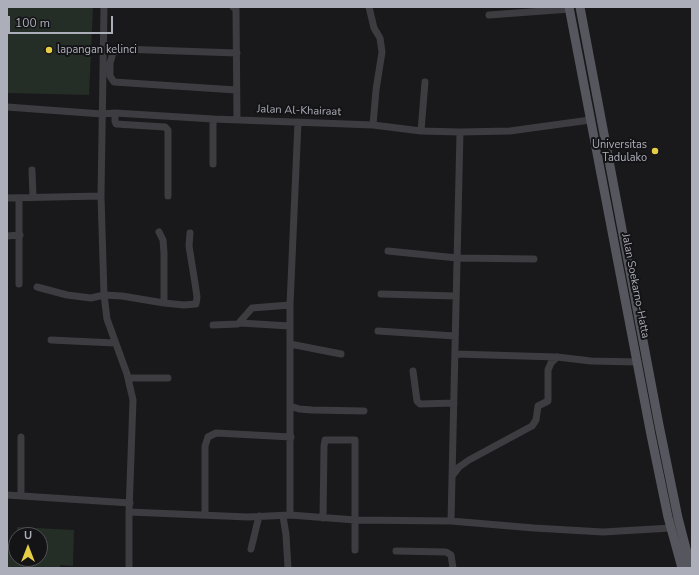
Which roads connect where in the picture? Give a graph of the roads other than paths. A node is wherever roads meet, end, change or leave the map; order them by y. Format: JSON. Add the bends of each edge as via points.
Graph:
{"nodes":[{"id":1,"x":104,"y":7,"type":"edge"},
{"id":2,"x":369,"y":7,"type":"edge"},
{"id":3,"x":580,"y":7,"type":"edge"},
{"id":4,"x":236,"y":8,"type":"edge"},
{"id":5,"x":570,"y":8,"type":"edge"},
{"id":6,"x":489,"y":15,"type":"dead end"},
{"id":7,"x":237,"y":53,"type":"junction"},
{"id":8,"x":424,"y":82,"type":"dead end"},
{"id":9,"x":236,"y":90,"type":"junction"},
{"id":10,"x":7,"y":107,"type":"edge"},
{"id":11,"x":115,"y":113,"type":"junction"},
{"id":12,"x":102,"y":114,"type":"junction"},
{"id":13,"x":213,"y":119,"type":"junction"},
{"id":14,"x":236,"y":120,"type":"junction"},
{"id":15,"x":590,"y":120,"type":"junction"},
{"id":16,"x":298,"y":122,"type":"junction"},
{"id":17,"x":372,"y":125,"type":"junction"},
{"id":18,"x":422,"y":131,"type":"junction"},
{"id":19,"x":460,"y":132,"type":"junction"},
{"id":20,"x":213,"y":164,"type":"dead end"},
{"id":21,"x":32,"y":170,"type":"dead end"},
{"id":22,"x":101,"y":196,"type":"junction"},
{"id":23,"x":168,"y":196,"type":"dead end"},
{"id":24,"x":33,"y":197,"type":"junction"},
{"id":25,"x":7,"y":198,"type":"edge"},
{"id":26,"x":19,"y":198,"type":"junction"},
{"id":27,"x":159,"y":232,"type":"dead end"},
{"id":28,"x":190,"y":233,"type":"dead end"},
{"id":29,"x":20,"y":235,"type":"junction"},
{"id":30,"x":7,"y":236,"type":"edge"},
{"id":31,"x":388,"y":251,"type":"dead end"},
{"id":32,"x":457,"y":258,"type":"junction"},
{"id":33,"x":534,"y":259,"type":"dead end"},
{"id":34,"x":19,"y":284,"type":"dead end"},
{"id":35,"x":37,"y":287,"type":"dead end"},
{"id":36,"x":381,"y":294,"type":"dead end"},
{"id":37,"x":104,"y":295,"type":"junction"},
{"id":38,"x":456,"y":296,"type":"junction"},
{"id":39,"x":164,"y":303,"type":"junction"},
{"id":40,"x":290,"y":306,"type":"junction"},
{"id":41,"x":240,"y":323,"type":"junction"},
{"id":42,"x":213,"y":325,"type":"dead end"},
{"id":43,"x":290,"y":326,"type":"junction"},
{"id":44,"x":378,"y":332,"type":"dead end"},
{"id":45,"x":455,"y":336,"type":"junction"},
{"id":46,"x":51,"y":340,"type":"dead end"},
{"id":47,"x":115,"y":343,"type":"junction"},
{"id":48,"x":290,"y":344,"type":"junction"},
{"id":49,"x":341,"y":354,"type":"dead end"},
{"id":50,"x":455,"y":354,"type":"junction"},
{"id":51,"x":557,"y":357,"type":"junction"},
{"id":52,"x":638,"y":362,"type":"junction"},
{"id":53,"x":413,"y":371,"type":"dead end"},
{"id":54,"x":128,"y":378,"type":"junction"},
{"id":55,"x":168,"y":378,"type":"dead end"},
{"id":56,"x":454,"y":403,"type":"junction"},
{"id":57,"x":290,"y":406,"type":"junction"},
{"id":58,"x":364,"y":411,"type":"dead end"},
{"id":59,"x":290,"y":436,"type":"junction"},
{"id":60,"x":21,"y":437,"type":"dead end"},
{"id":61,"x":452,"y":476,"type":"junction"},
{"id":62,"x":7,"y":495,"type":"edge"},
{"id":63,"x":21,"y":496,"type":"junction"},
{"id":64,"x":130,"y":503,"type":"junction"},
{"id":65,"x":129,"y":512,"type":"junction"},
{"id":66,"x":205,"y":515,"type":"junction"},
{"id":67,"x":287,"y":515,"type":"junction"},
{"id":68,"x":259,"y":516,"type":"junction"},
{"id":69,"x":323,"y":518,"type":"junction"},
{"id":70,"x":355,"y":520,"type":"junction"},
{"id":71,"x":451,"y":521,"type":"junction"},
{"id":72,"x":671,"y":528,"type":"junction"},
{"id":73,"x":251,"y":550,"type":"dead end"},
{"id":74,"x":355,"y":550,"type":"dead end"},
{"id":75,"x":396,"y":551,"type":"dead end"},
{"id":76,"x":129,"y":568,"type":"edge"},
{"id":77,"x":288,"y":568,"type":"edge"},
{"id":78,"x":453,"y":568,"type":"edge"},
{"id":79,"x":682,"y":568,"type":"edge"},
{"id":80,"x":691,"y":568,"type":"edge"}],
"edges":[{"from":1,"to":12,"type":"street"},
{"from":2,"to":17,"type":"street","via":[[382,52]]},
{"from":3,"to":80,"type":"main road","name":"Jalan Soekarno-Hatta","via":[[678,518]]},
{"from":4,"to":7,"type":"street"},
{"from":5,"to":6,"type":"street"},
{"from":5,"to":15,"type":"main road","name":"Jalan Soekarno-Hatta"},
{"from":7,"to":9,"type":"street"},
{"from":7,"to":9,"type":"street","via":[[120,49],[113,53],[110,63],[110,76],[114,82]]},
{"from":8,"to":18,"type":"street"},
{"from":9,"to":14,"type":"street"},
{"from":10,"to":12,"type":"street","name":"Jalan Al-Khairaat"},
{"from":11,"to":12,"type":"street","name":"Jalan Al-Khairaat"},
{"from":11,"to":13,"type":"street","name":"Jalan Al-Khairaat"},
{"from":11,"to":23,"type":"street","via":[[116,124],[165,127],[168,130]]},
{"from":12,"to":22,"type":"street"},
{"from":13,"to":14,"type":"street","name":"Jalan Al-Khairaat"},
{"from":13,"to":20,"type":"street"},
{"from":14,"to":16,"type":"street","name":"Jalan Al-Khairaat"},
{"from":15,"to":19,"type":"street","name":"Jalan Al-Khairaat","via":[[510,131]]},
{"from":15,"to":52,"type":"main road","name":"Jalan Soekarno-Hatta"},
{"from":16,"to":17,"type":"street","name":"Jalan Al-Khairaat"},
{"from":16,"to":40,"type":"street"},
{"from":17,"to":18,"type":"street","name":"Jalan Al-Khairaat"},
{"from":18,"to":19,"type":"street","name":"Jalan Al-Khairaat"},
{"from":19,"to":32,"type":"street"},
{"from":21,"to":24,"type":"street"},
{"from":22,"to":24,"type":"street"},
{"from":22,"to":37,"type":"street"},
{"from":24,"to":26,"type":"street"},
{"from":25,"to":26,"type":"street"},
{"from":26,"to":29,"type":"street"},
{"from":27,"to":39,"type":"street","via":[[163,240],[164,253]]},
{"from":28,"to":39,"type":"street","via":[[189,246],[196,304]]},
{"from":29,"to":30,"type":"street"},
{"from":29,"to":34,"type":"street"},
{"from":31,"to":32,"type":"street"},
{"from":32,"to":33,"type":"street"},
{"from":32,"to":38,"type":"street"},
{"from":35,"to":37,"type":"street","via":[[91,298]]},
{"from":36,"to":38,"type":"street"},
{"from":37,"to":39,"type":"street"},
{"from":37,"to":47,"type":"street","via":[[107,319]]},
{"from":38,"to":45,"type":"street"},
{"from":40,"to":41,"type":"street","via":[[252,308]]},
{"from":40,"to":43,"type":"street"},
{"from":41,"to":42,"type":"street"},
{"from":41,"to":43,"type":"street"},
{"from":43,"to":48,"type":"street"},
{"from":44,"to":45,"type":"street"},
{"from":45,"to":50,"type":"street"},
{"from":46,"to":47,"type":"street"},
{"from":47,"to":54,"type":"street"},
{"from":48,"to":49,"type":"street"},
{"from":48,"to":57,"type":"street"},
{"from":50,"to":51,"type":"street"},
{"from":50,"to":56,"type":"street"},
{"from":51,"to":52,"type":"street"},
{"from":51,"to":61,"type":"street","via":[[548,370],[548,401],[538,406],[536,420],[532,426],[469,460]]},
{"from":52,"to":72,"type":"main road","name":"Jalan Soekarno-Hatta"},
{"from":53,"to":56,"type":"street","via":[[417,401],[420,404]]},
{"from":54,"to":55,"type":"street"},
{"from":54,"to":64,"type":"street","via":[[133,400]]},
{"from":56,"to":61,"type":"street"},
{"from":57,"to":58,"type":"street","via":[[312,410]]},
{"from":57,"to":59,"type":"street"},
{"from":59,"to":66,"type":"street","via":[[216,433],[208,437],[205,446]]},
{"from":59,"to":67,"type":"street"},
{"from":60,"to":63,"type":"street"},
{"from":61,"to":71,"type":"street"},
{"from":62,"to":63,"type":"street"},
{"from":63,"to":64,"type":"street"},
{"from":64,"to":65,"type":"street"},
{"from":65,"to":66,"type":"street"},
{"from":65,"to":76,"type":"street"},
{"from":66,"to":68,"type":"street"},
{"from":67,"to":68,"type":"street"},
{"from":67,"to":69,"type":"street"},
{"from":67,"to":77,"type":"street"},
{"from":68,"to":73,"type":"street"},
{"from":69,"to":70,"type":"street"},
{"from":69,"to":70,"type":"street","via":[[325,440],[355,440]]},
{"from":70,"to":71,"type":"street"},
{"from":70,"to":74,"type":"street"},
{"from":71,"to":72,"type":"street","via":[[603,532]]},
{"from":72,"to":79,"type":"main road","name":"Jalan Soekarno-Hatta"},
{"from":75,"to":78,"type":"street","via":[[446,552],[451,555]]}]}
